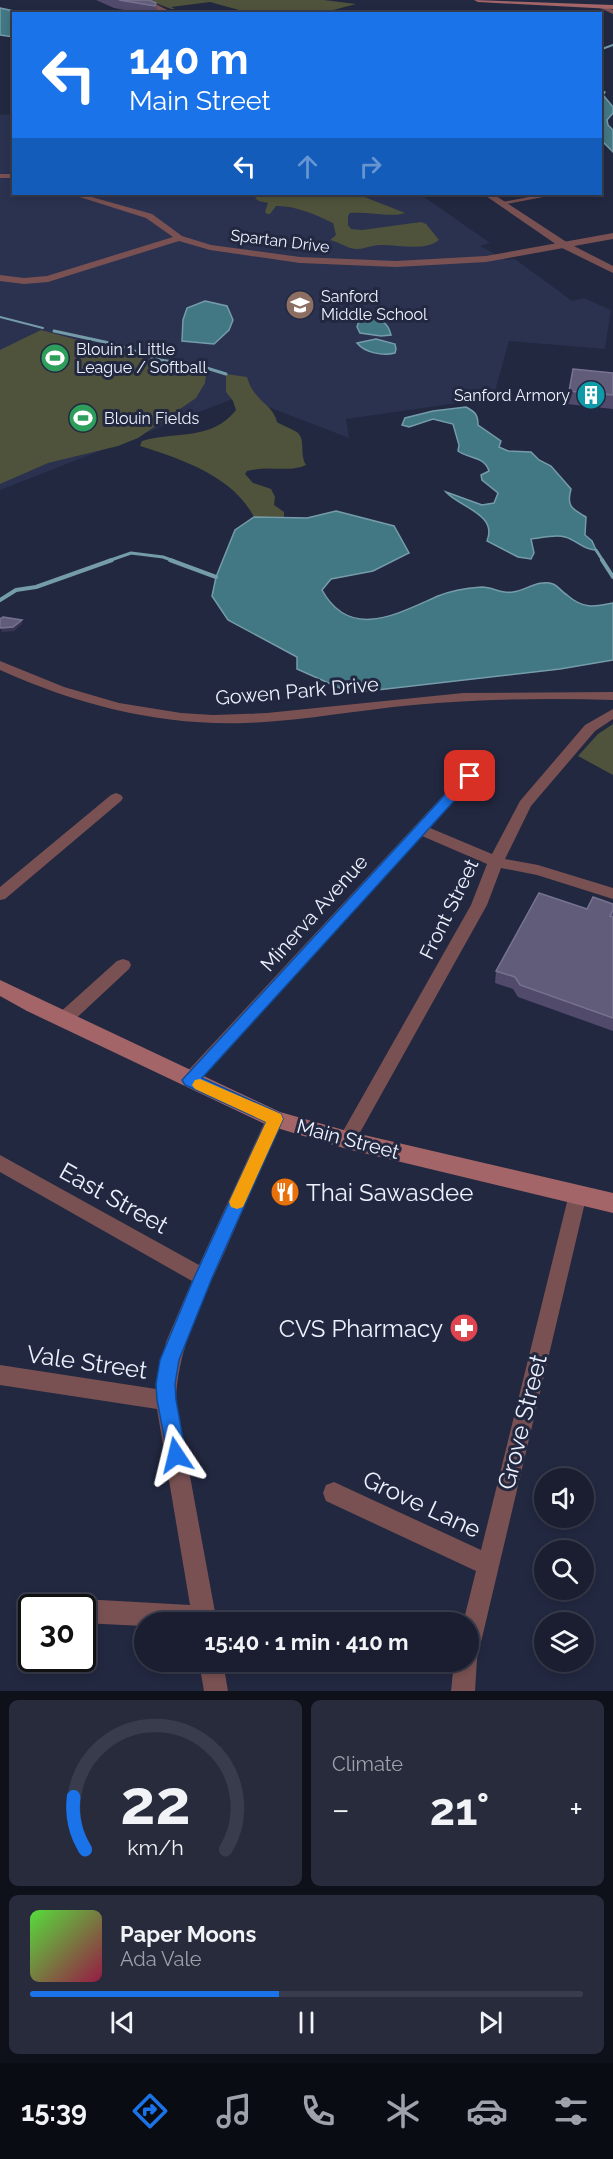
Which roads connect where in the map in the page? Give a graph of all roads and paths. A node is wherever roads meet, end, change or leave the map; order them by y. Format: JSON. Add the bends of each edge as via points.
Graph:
{"nodes":[{"id":1,"x":142,"y":0,"type":"edge"},
{"id":2,"x":478,"y":0,"type":"edge"},
{"id":3,"x":602,"y":7,"type":"junction"},
{"id":4,"x":613,"y":7,"type":"edge"},
{"id":5,"x":168,"y":12,"type":"edge"},
{"id":6,"x":613,"y":12,"type":"edge"},
{"id":7,"x":77,"y":195,"type":"edge"},
{"id":8,"x":490,"y":195,"type":"edge"},
{"id":9,"x":548,"y":195,"type":"edge"},
{"id":10,"x":501,"y":202,"type":"junction"},
{"id":11,"x":613,"y":236,"type":"edge"},
{"id":12,"x":179,"y":238,"type":"junction"},
{"id":13,"x":564,"y":245,"type":"junction"},
{"id":14,"x":613,"y":270,"type":"edge"},
{"id":15,"x":0,"y":278,"type":"edge"},
{"id":16,"x":0,"y":665,"type":"edge"},
{"id":17,"x":613,"y":685,"type":"edge"},
{"id":18,"x":569,"y":695,"type":"junction"},
{"id":19,"x":613,"y":696,"type":"edge"},
{"id":20,"x":612,"y":714,"type":"edge"},
{"id":21,"x":470,"y":776,"type":"dead end"},
{"id":22,"x":116,"y":798,"type":"dead end"},
{"id":23,"x":419,"y":829,"type":"junction"},
{"id":24,"x":495,"y":862,"type":"junction"},
{"id":25,"x":613,"y":894,"type":"edge"},
{"id":26,"x":0,"y":895,"type":"edge"},
{"id":27,"x":123,"y":965,"type":"dead end"},
{"id":28,"x":0,"y":987,"type":"edge"},
{"id":29,"x":63,"y":1020,"type":"junction"},
{"id":30,"x":190,"y":1080,"type":"junction"},
{"id":31,"x":275,"y":1119,"type":"junction"},
{"id":32,"x":347,"y":1140,"type":"junction"},
{"id":33,"x":0,"y":1163,"type":"edge"},
{"id":34,"x":578,"y":1194,"type":"junction"},
{"id":35,"x":613,"y":1203,"type":"edge"},
{"id":36,"x":203,"y":1278,"type":"junction"},
{"id":37,"x":0,"y":1375,"type":"edge"},
{"id":38,"x":166,"y":1400,"type":"junction"},
{"id":39,"x":334,"y":1493,"type":"dead end"},
{"id":40,"x":487,"y":1564,"type":"junction"},
{"id":41,"x":96,"y":1612,"type":"edge"},
{"id":42,"x":203,"y":1612,"type":"edge"},
{"id":43,"x":477,"y":1612,"type":"edge"},
{"id":44,"x":134,"y":1615,"type":"edge"},
{"id":45,"x":213,"y":1672,"type":"edge"},
{"id":46,"x":465,"y":1672,"type":"edge"},
{"id":47,"x":216,"y":1691,"type":"edge"},
{"id":48,"x":463,"y":1691,"type":"edge"}],
"edges":[{"from":1,"to":5,"type":"street"},
{"from":2,"to":3,"type":"main road"},
{"from":3,"to":4,"type":"main road"},
{"from":3,"to":6,"type":"street"},
{"from":7,"to":12,"type":"street","name":"Spartan Drive","via":[[149,216]]},
{"from":8,"to":10,"type":"street"},
{"from":9,"to":10,"type":"street"},
{"from":10,"to":13,"type":"street"},
{"from":11,"to":13,"type":"street","name":"Spartan Drive"},
{"from":12,"to":13,"type":"street","name":"Spartan Drive","via":[[245,253],[354,264],[454,262]]},
{"from":12,"to":15,"type":"street","via":[[48,279]]},
{"from":13,"to":14,"type":"street"},
{"from":16,"to":18,"type":"street","name":"Gowen Park Drive","via":[[93,702],[189,718],[249,718],[416,701]]},
{"from":17,"to":18,"type":"street","name":"Gowen Park Drive"},
{"from":18,"to":19,"type":"street","name":"Gowen Park Drive"},
{"from":20,"to":24,"type":"street","name":"Front Street","via":[[590,728],[532,794]]},
{"from":21,"to":23,"type":"street","name":"Minerva Avenue"},
{"from":22,"to":26,"type":"street"},
{"from":23,"to":24,"type":"street"},
{"from":23,"to":30,"type":"street","name":"Minerva Avenue"},
{"from":24,"to":25,"type":"street","via":[[538,870]]},
{"from":24,"to":32,"type":"street","name":"Front Street","via":[[479,905]]},
{"from":27,"to":29,"type":"street"},
{"from":28,"to":29,"type":"main road","name":"Main Street"},
{"from":29,"to":30,"type":"main road","name":"Main Street"},
{"from":30,"to":31,"type":"main road","name":"Main Street"},
{"from":31,"to":32,"type":"main road","name":"Main Street"},
{"from":31,"to":36,"type":"street"},
{"from":32,"to":34,"type":"main road","name":"Main Street"},
{"from":33,"to":36,"type":"street","name":"East Street"},
{"from":34,"to":35,"type":"main road","name":"Main Street"},
{"from":34,"to":40,"type":"street","name":"Grove Street"},
{"from":36,"to":38,"type":"street","via":[[170,1360]]},
{"from":37,"to":38,"type":"street","name":"Vale Street"},
{"from":38,"to":42,"type":"street"},
{"from":39,"to":40,"type":"street","name":"Grove Lane"},
{"from":40,"to":43,"type":"street","name":"Grove Street"},
{"from":41,"to":44,"type":"street"},
{"from":45,"to":47,"type":"street"},
{"from":46,"to":48,"type":"street"}]}
